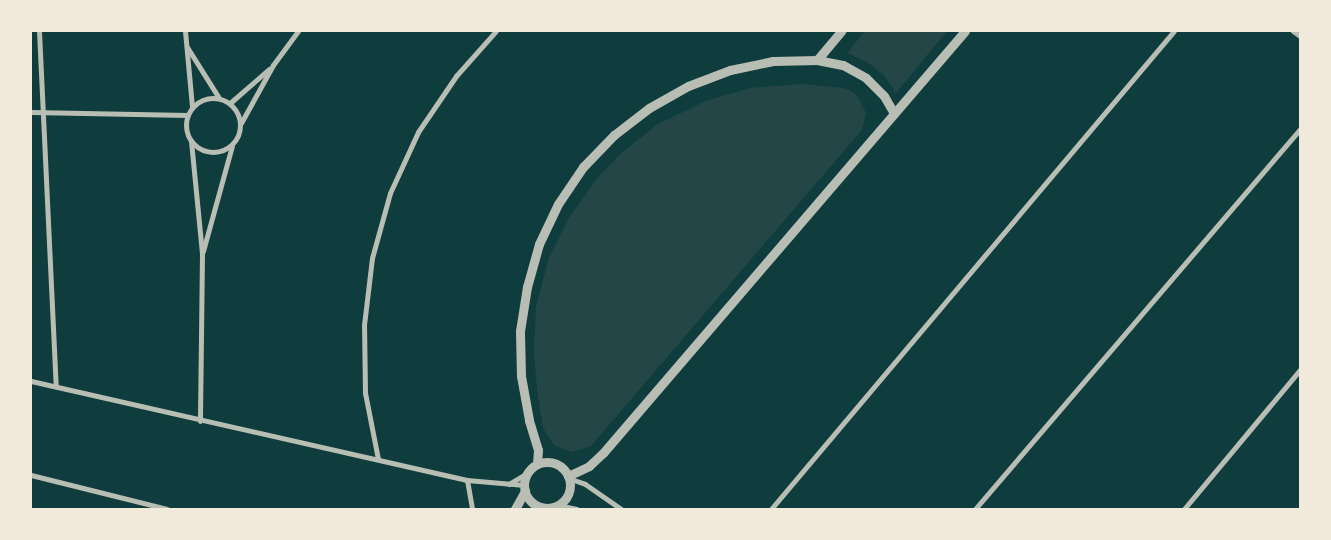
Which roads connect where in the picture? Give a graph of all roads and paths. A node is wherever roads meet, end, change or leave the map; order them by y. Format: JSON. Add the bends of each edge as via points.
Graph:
{"nodes":[{"id":1,"x":39,"y":31,"type":"edge"},
{"id":2,"x":185,"y":31,"type":"edge"},
{"id":3,"x":298,"y":31,"type":"edge"},
{"id":4,"x":496,"y":31,"type":"edge"},
{"id":5,"x":842,"y":31,"type":"edge"},
{"id":6,"x":965,"y":31,"type":"edge"},
{"id":7,"x":1174,"y":31,"type":"edge"},
{"id":8,"x":1293,"y":31,"type":"edge"},
{"id":9,"x":1300,"y":36,"type":"edge"},
{"id":10,"x":186,"y":44,"type":"junction"},
{"id":11,"x":818,"y":60,"type":"junction"},
{"id":12,"x":273,"y":66,"type":"junction"},
{"id":13,"x":219,"y":98,"type":"junction"},
{"id":14,"x":230,"y":103,"type":"junction"},
{"id":15,"x":192,"y":107,"type":"junction"},
{"id":16,"x":31,"y":112,"type":"edge"},
{"id":17,"x":42,"y":113,"type":"junction"},
{"id":18,"x":894,"y":113,"type":"junction"},
{"id":19,"x":188,"y":115,"type":"junction"},
{"id":20,"x":241,"y":123,"type":"junction"},
{"id":21,"x":1300,"y":129,"type":"edge"},
{"id":22,"x":191,"y":141,"type":"junction"},
{"id":23,"x":232,"y":146,"type":"junction"},
{"id":24,"x":202,"y":254,"type":"junction"},
{"id":25,"x":1300,"y":370,"type":"edge"},
{"id":26,"x":31,"y":382,"type":"edge"},
{"id":27,"x":56,"y":387,"type":"junction"},
{"id":28,"x":200,"y":421,"type":"junction"},
{"id":29,"x":378,"y":460,"type":"junction"},
{"id":30,"x":537,"y":464,"type":"junction"},
{"id":31,"x":527,"y":473,"type":"junction"},
{"id":32,"x":31,"y":475,"type":"edge"},
{"id":33,"x":568,"y":477,"type":"junction"},
{"id":34,"x":467,"y":480,"type":"junction"},
{"id":35,"x":509,"y":484,"type":"junction"},
{"id":36,"x":524,"y":488,"type":"junction"},
{"id":37,"x":555,"y":507,"type":"edge"},
{"id":38,"x":167,"y":509,"type":"edge"},
{"id":39,"x":472,"y":509,"type":"edge"},
{"id":40,"x":515,"y":509,"type":"edge"},
{"id":41,"x":576,"y":509,"type":"edge"},
{"id":42,"x":621,"y":509,"type":"edge"},
{"id":43,"x":771,"y":509,"type":"edge"},
{"id":44,"x":975,"y":509,"type":"edge"},
{"id":45,"x":1184,"y":509,"type":"edge"}],
"edges":[{"from":1,"to":17,"type":"street"},
{"from":2,"to":10,"type":"street"},
{"from":3,"to":12,"type":"street"},
{"from":4,"to":29,"type":"street","via":[[456,76],[418,132],[390,193],[372,258],[364,325],[365,374]]},
{"from":5,"to":11,"type":"street"},
{"from":6,"to":18,"type":"street"},
{"from":7,"to":43,"type":"street"},
{"from":8,"to":9,"type":"street"},
{"from":10,"to":13,"type":"street"},
{"from":10,"to":15,"type":"street"},
{"from":11,"to":18,"type":"street","via":[[843,66],[866,78],[884,96]]},
{"from":11,"to":30,"type":"street","via":[[764,63],[730,70],[688,86],[649,108],[614,135],[583,168],[558,204],[540,244],[527,287],[520,331],[521,376],[538,450]]},
{"from":12,"to":14,"type":"street"},
{"from":12,"to":20,"type":"street"},
{"from":13,"to":14,"type":"street"},
{"from":13,"to":15,"type":"street","via":[[200,101]]},
{"from":14,"to":20,"type":"street","via":[[238,112]]},
{"from":15,"to":19,"type":"street"},
{"from":16,"to":17,"type":"street"},
{"from":17,"to":19,"type":"street"},
{"from":17,"to":27,"type":"street"},
{"from":18,"to":33,"type":"street","via":[[604,453]]},
{"from":19,"to":22,"type":"street","via":[[186,124]]},
{"from":20,"to":23,"type":"street","via":[[238,139]]},
{"from":21,"to":44,"type":"street"},
{"from":22,"to":23,"type":"street","via":[[197,147],[215,153]]},
{"from":22,"to":24,"type":"street"},
{"from":23,"to":24,"type":"street"},
{"from":24,"to":28,"type":"street"},
{"from":25,"to":45,"type":"street"},
{"from":26,"to":27,"type":"street"},
{"from":27,"to":28,"type":"street"},
{"from":28,"to":29,"type":"street"},
{"from":29,"to":34,"type":"street"},
{"from":30,"to":31,"type":"street"},
{"from":30,"to":33,"type":"street","via":[[554,463]]},
{"from":31,"to":35,"type":"street"},
{"from":31,"to":36,"type":"street"},
{"from":32,"to":38,"type":"street"},
{"from":33,"to":37,"type":"street","via":[[569,490]]},
{"from":33,"to":42,"type":"street","via":[[585,484]]},
{"from":34,"to":35,"type":"street"},
{"from":34,"to":39,"type":"street"},
{"from":35,"to":36,"type":"street"},
{"from":36,"to":37,"type":"street","via":[[528,498],[540,507]]},
{"from":36,"to":40,"type":"street"},
{"from":37,"to":41,"type":"street"}]}
